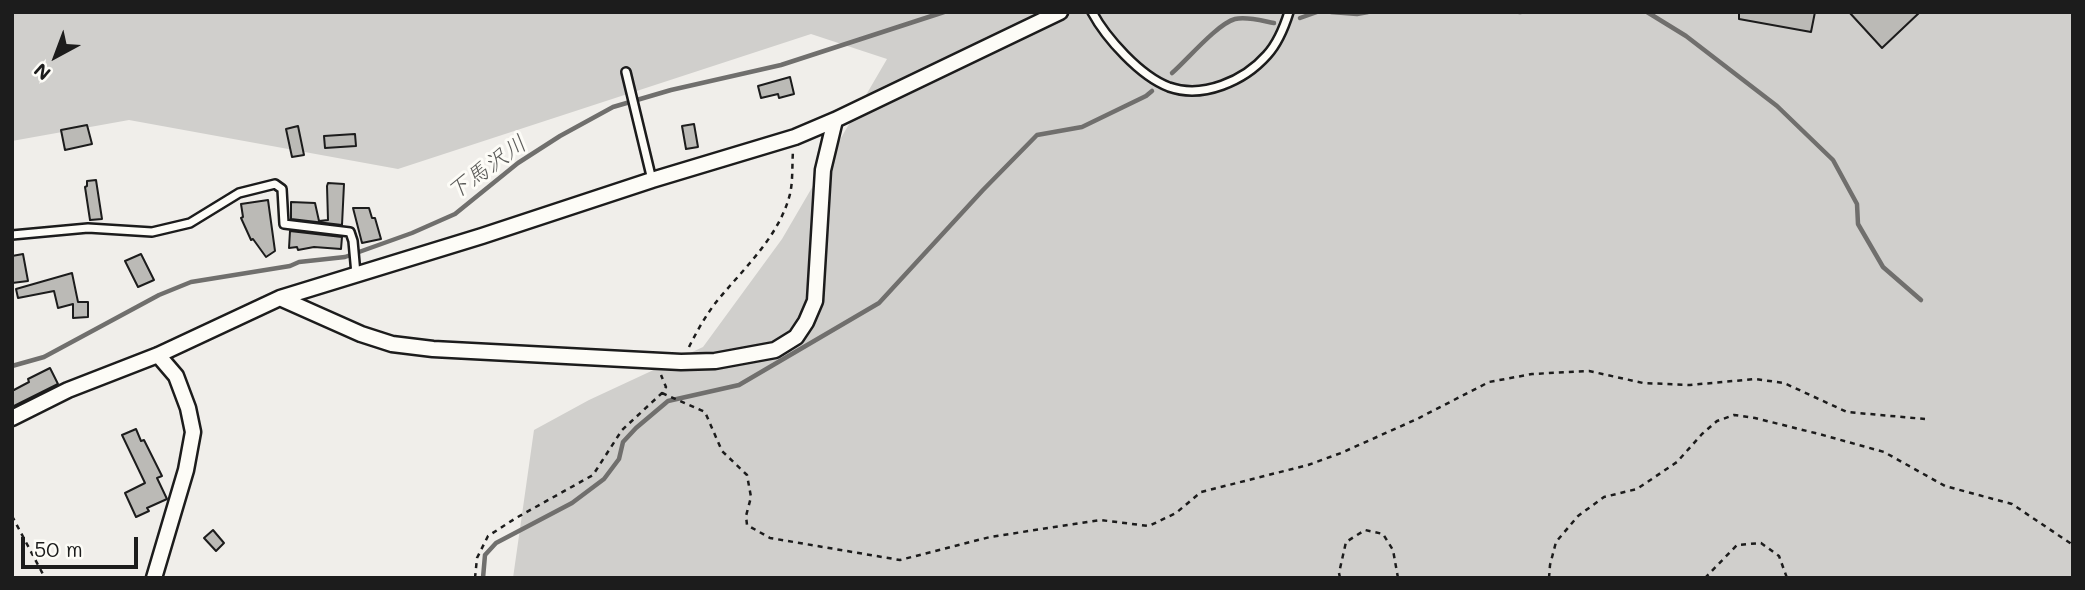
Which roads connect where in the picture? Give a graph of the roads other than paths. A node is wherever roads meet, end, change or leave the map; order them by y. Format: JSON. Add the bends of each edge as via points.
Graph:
{"nodes":[{"id":1,"x":1060,"y":12,"type":"edge"},
{"id":2,"x":1092,"y":12,"type":"edge"},
{"id":3,"x":1289,"y":12,"type":"edge"},
{"id":4,"x":625,"y":72,"type":"dead end"},
{"id":5,"x":835,"y":120,"type":"junction"},
{"id":6,"x":652,"y":180,"type":"junction"},
{"id":7,"x":12,"y":235,"type":"edge"},
{"id":8,"x":355,"y":269,"type":"junction"},
{"id":9,"x":280,"y":298,"type":"junction"},
{"id":10,"x":158,"y":355,"type":"junction"},
{"id":11,"x":12,"y":418,"type":"edge"},
{"id":12,"x":155,"y":578,"type":"edge"}],
"edges":[{"from":1,"to":5,"type":"street"},
{"from":2,"to":3,"type":"lane","via":[[1101,29],[1144,72],[1190,91],[1218,88],[1247,73],[1282,34]]},
{"from":4,"to":6,"type":"lane"},
{"from":5,"to":6,"type":"street"},
{"from":5,"to":9,"type":"street","via":[[823,170],[815,301],[796,337],[775,350],[715,361],[650,362],[433,349],[361,334]]},
{"from":6,"to":8,"type":"street","via":[[482,236]]},
{"from":7,"to":8,"type":"lane","via":[[88,228],[152,232],[190,223],[239,193],[275,184],[282,190],[284,224],[350,232]]},
{"from":8,"to":9,"type":"street"},
{"from":9,"to":10,"type":"street"},
{"from":10,"to":11,"type":"street","via":[[68,390]]},
{"from":10,"to":12,"type":"street","via":[[176,376],[193,432]]}]}
